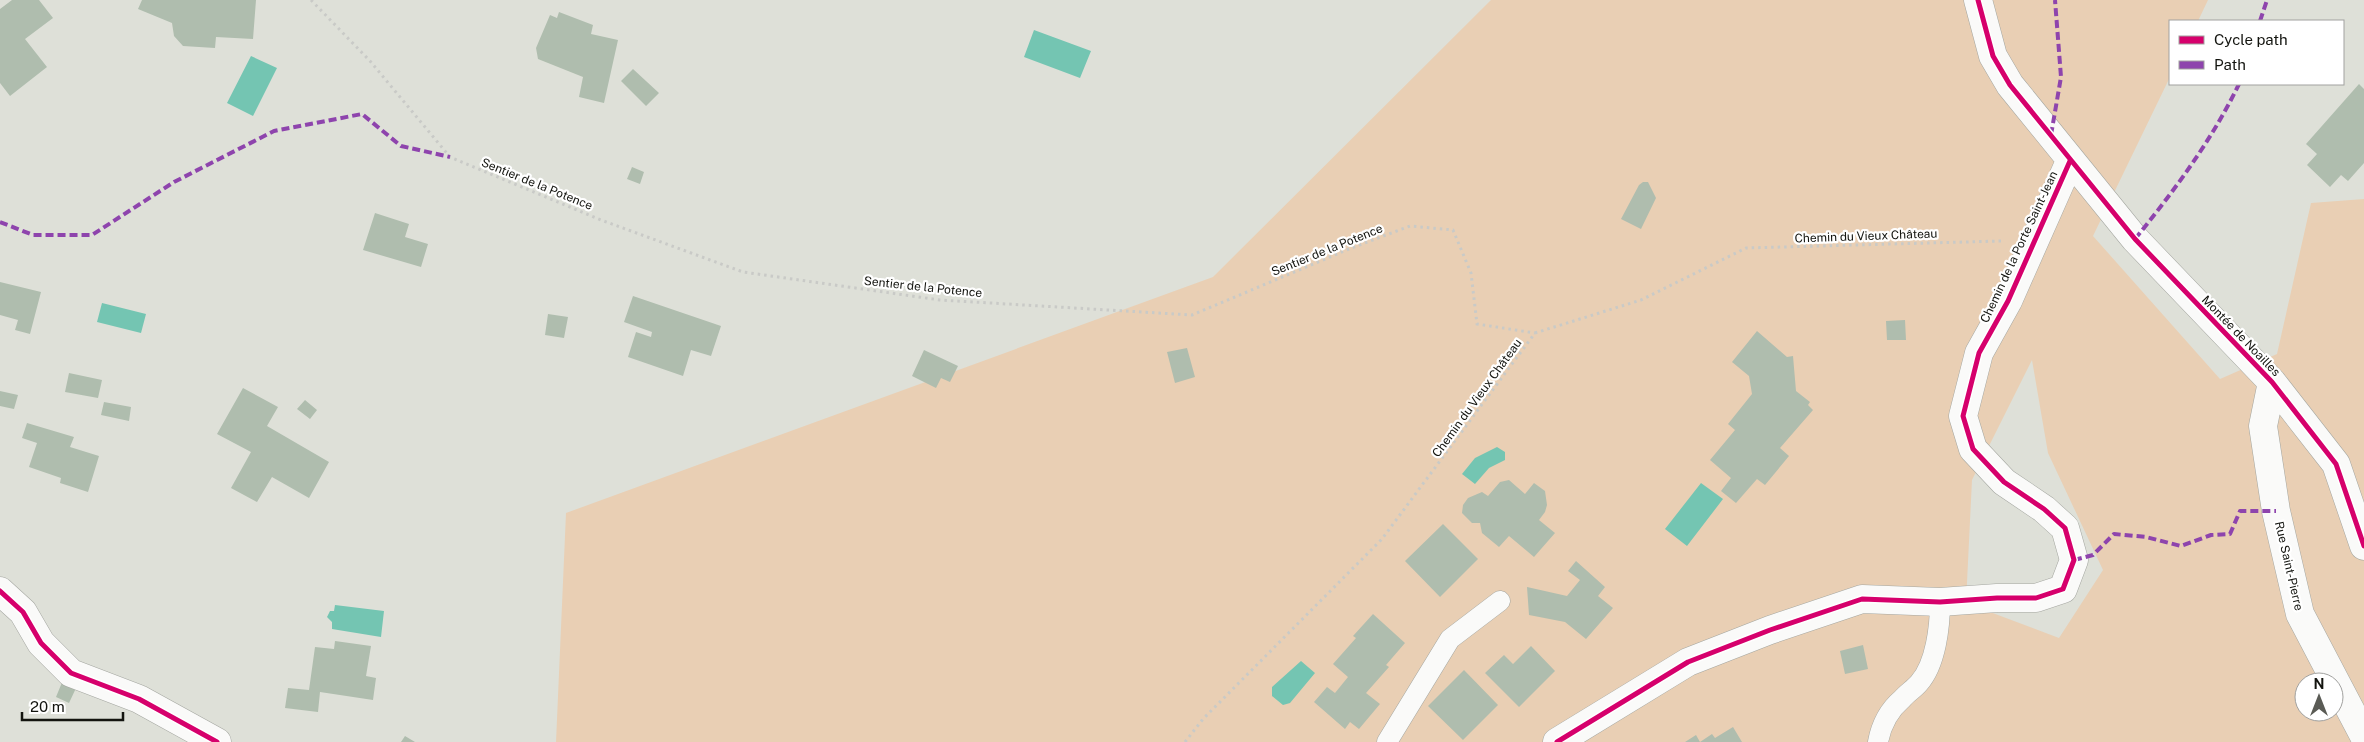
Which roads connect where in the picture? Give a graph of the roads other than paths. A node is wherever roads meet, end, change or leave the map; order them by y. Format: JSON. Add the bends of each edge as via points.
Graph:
{"nodes":[{"id":1,"x":1978,"y":0,"type":"edge"},
{"id":2,"x":2070,"y":161,"type":"junction"},
{"id":3,"x":2272,"y":382,"type":"junction"},
{"id":4,"x":2364,"y":546,"type":"edge"},
{"id":5,"x":0,"y":591,"type":"edge"},
{"id":6,"x":1500,"y":601,"type":"dead end"},
{"id":7,"x":1940,"y":602,"type":"junction"},
{"id":8,"x":2364,"y":736,"type":"edge"},
{"id":9,"x":217,"y":742,"type":"edge"},
{"id":10,"x":1387,"y":742,"type":"edge"},
{"id":11,"x":1557,"y":742,"type":"edge"},
{"id":12,"x":1878,"y":742,"type":"edge"}],
"edges":[{"from":1,"to":2,"type":"street","name":"Montée de Noailles","via":[[1993,56],[2010,86]]},
{"from":2,"to":3,"type":"street","name":"Montée de Noailles","via":[[2135,239]]},
{"from":2,"to":7,"type":"street","name":"Chemin de la Porte Saint-Jean","via":[[2008,301],[1980,353],[1964,416],[1972,449],[2004,482],[2044,509],[2065,528],[2074,560],[2064,589],[2036,598]]},
{"from":3,"to":4,"type":"street","name":"Montée de Noailles","via":[[2336,464]]},
{"from":3,"to":8,"type":"street","name":"Rue Saint-Pierre","via":[[2263,426],[2276,511],[2300,614]]},
{"from":5,"to":9,"type":"street","via":[[23,612],[41,643],[71,673],[139,699]]},
{"from":6,"to":10,"type":"lane","via":[[1450,639]]},
{"from":7,"to":11,"type":"street","name":"Chemin de la Porte Saint-Jean","via":[[1862,599],[1770,630],[1688,662]]},
{"from":7,"to":12,"type":"lane","via":[[1940,629],[1928,666],[1920,683],[1899,701],[1884,722]]}]}
